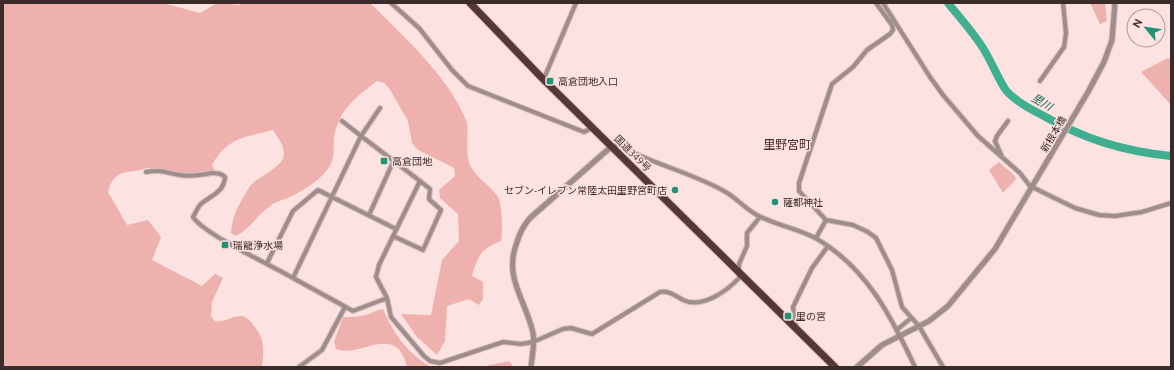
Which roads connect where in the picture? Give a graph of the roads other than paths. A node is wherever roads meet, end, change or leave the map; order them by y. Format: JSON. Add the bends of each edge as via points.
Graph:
{"nodes":[{"id":1,"x":391,"y":3,"type":"edge"},
{"id":2,"x":470,"y":3,"type":"edge"},
{"id":3,"x":576,"y":3,"type":"edge"},
{"id":4,"x":876,"y":3,"type":"edge"},
{"id":5,"x":883,"y":3,"type":"edge"},
{"id":6,"x":1063,"y":3,"type":"edge"},
{"id":7,"x":1115,"y":3,"type":"edge"},
{"id":8,"x":886,"y":7,"type":"junction"},
{"id":9,"x":892,"y":25,"type":"junction"},
{"id":10,"x":542,"y":78,"type":"junction"},
{"id":11,"x":1040,"y":81,"type":"dead end"},
{"id":12,"x":380,"y":108,"type":"dead end"},
{"id":13,"x":342,"y":121,"type":"dead end"},
{"id":14,"x":1008,"y":121,"type":"dead end"},
{"id":15,"x":592,"y":128,"type":"junction"},
{"id":16,"x":361,"y":136,"type":"junction"},
{"id":17,"x":612,"y":146,"type":"junction"},
{"id":18,"x":1003,"y":158,"type":"junction"},
{"id":19,"x":394,"y":160,"type":"junction"},
{"id":20,"x":146,"y":172,"type":"dead end"},
{"id":21,"x":420,"y":181,"type":"junction"},
{"id":22,"x":1033,"y":186,"type":"junction"},
{"id":23,"x":333,"y":198,"type":"junction"},
{"id":24,"x":1171,"y":203,"type":"edge"},
{"id":25,"x":369,"y":215,"type":"junction"},
{"id":26,"x":760,"y":217,"type":"junction"},
{"id":27,"x":826,"y":220,"type":"junction"},
{"id":28,"x":396,"y":229,"type":"junction"},
{"id":29,"x":393,"y":236,"type":"junction"},
{"id":30,"x":816,"y":238,"type":"junction"},
{"id":31,"x":828,"y":246,"type":"junction"},
{"id":32,"x":267,"y":263,"type":"junction"},
{"id":33,"x":740,"y":273,"type":"junction"},
{"id":34,"x":293,"y":278,"type":"junction"},
{"id":35,"x":387,"y":298,"type":"junction"},
{"id":36,"x":345,"y":307,"type":"junction"},
{"id":37,"x":911,"y":318,"type":"junction"},
{"id":38,"x":919,"y":326,"type":"junction"},
{"id":39,"x":796,"y":329,"type":"junction"},
{"id":40,"x":898,"y":329,"type":"junction"},
{"id":41,"x":900,"y":335,"type":"junction"},
{"id":42,"x":533,"y":342,"type":"junction"},
{"id":43,"x":299,"y":367,"type":"edge"},
{"id":44,"x":531,"y":367,"type":"edge"},
{"id":45,"x":835,"y":367,"type":"edge"},
{"id":46,"x":857,"y":367,"type":"edge"},
{"id":47,"x":915,"y":367,"type":"edge"},
{"id":48,"x":943,"y":367,"type":"edge"}],
"edges":[{"from":1,"to":15,"type":"street","via":[[419,28],[468,86],[584,132]]},
{"from":2,"to":10,"type":"highway","name":"国道349号"},
{"from":3,"to":10,"type":"street"},
{"from":4,"to":9,"type":"street"},
{"from":5,"to":8,"type":"street"},
{"from":6,"to":11,"type":"street","via":[[1066,33],[1064,47]]},
{"from":7,"to":22,"type":"street","name":"新根本橋","via":[[1114,26],[1104,62]]},
{"from":8,"to":9,"type":"street"},
{"from":8,"to":18,"type":"street","via":[[943,95],[978,136]]},
{"from":9,"to":27,"type":"street","via":[[890,34],[867,50],[853,67],[832,84],[799,183],[799,191]]},
{"from":10,"to":15,"type":"highway","name":"国道349号"},
{"from":12,"to":16,"type":"street"},
{"from":13,"to":16,"type":"street"},
{"from":14,"to":18,"type":"street","via":[[995,141]]},
{"from":15,"to":17,"type":"highway","name":"国道349号"},
{"from":16,"to":19,"type":"street"},
{"from":16,"to":23,"type":"street"},
{"from":17,"to":26,"type":"street","via":[[618,145],[724,191]]},
{"from":17,"to":33,"type":"highway","name":"国道349号"},
{"from":17,"to":42,"type":"street","via":[[521,228],[514,249],[512,271],[533,334]]},
{"from":18,"to":22,"type":"street"},
{"from":19,"to":21,"type":"street"},
{"from":19,"to":25,"type":"street"},
{"from":20,"to":32,"type":"street","via":[[158,170],[191,176],[217,173],[223,175],[225,182],[221,190],[202,203],[194,217],[197,222],[228,242]]},
{"from":21,"to":28,"type":"street"},
{"from":21,"to":29,"type":"street","via":[[430,189],[429,199],[441,210],[423,250]]},
{"from":22,"to":24,"type":"street","via":[[1075,208],[1099,216],[1142,212]]},
{"from":22,"to":38,"type":"street","name":"新根本橋","via":[[1008,230],[963,290],[948,306]]},
{"from":23,"to":25,"type":"street"},
{"from":23,"to":32,"type":"street","via":[[318,190],[293,211]]},
{"from":23,"to":34,"type":"street"},
{"from":25,"to":28,"type":"street"},
{"from":26,"to":30,"type":"street"},
{"from":26,"to":33,"type":"street","via":[[747,233],[747,246],[739,264]]},
{"from":27,"to":30,"type":"street"},
{"from":27,"to":37,"type":"street","via":[[852,225],[876,238],[892,270],[902,307]]},
{"from":28,"to":29,"type":"street"},
{"from":29,"to":35,"type":"street","via":[[376,271],[376,277]]},
{"from":30,"to":31,"type":"street"},
{"from":31,"to":39,"type":"street","via":[[812,268],[793,307]]},
{"from":31,"to":40,"type":"street","via":[[857,271]]},
{"from":32,"to":34,"type":"street"},
{"from":33,"to":39,"type":"highway","name":"国道349号"},
{"from":33,"to":42,"type":"street","via":[[739,278],[730,287],[706,300],[689,301],[672,293],[660,292],[592,334],[571,328]]},
{"from":34,"to":36,"type":"street"},
{"from":35,"to":36,"type":"street","via":[[358,310],[353,311]]},
{"from":35,"to":42,"type":"street","via":[[391,317],[424,356],[435,363],[440,364],[503,342]]},
{"from":36,"to":43,"type":"street","via":[[322,350]]},
{"from":37,"to":38,"type":"street"},
{"from":37,"to":40,"type":"street"},
{"from":38,"to":41,"type":"street","name":"新根本橋"},
{"from":38,"to":48,"type":"street"},
{"from":39,"to":45,"type":"highway","name":"国道349号"},
{"from":40,"to":41,"type":"street"},
{"from":41,"to":46,"type":"street","name":"新根本橋","via":[[882,345]]},
{"from":41,"to":47,"type":"street"},
{"from":42,"to":44,"type":"street"}]}
